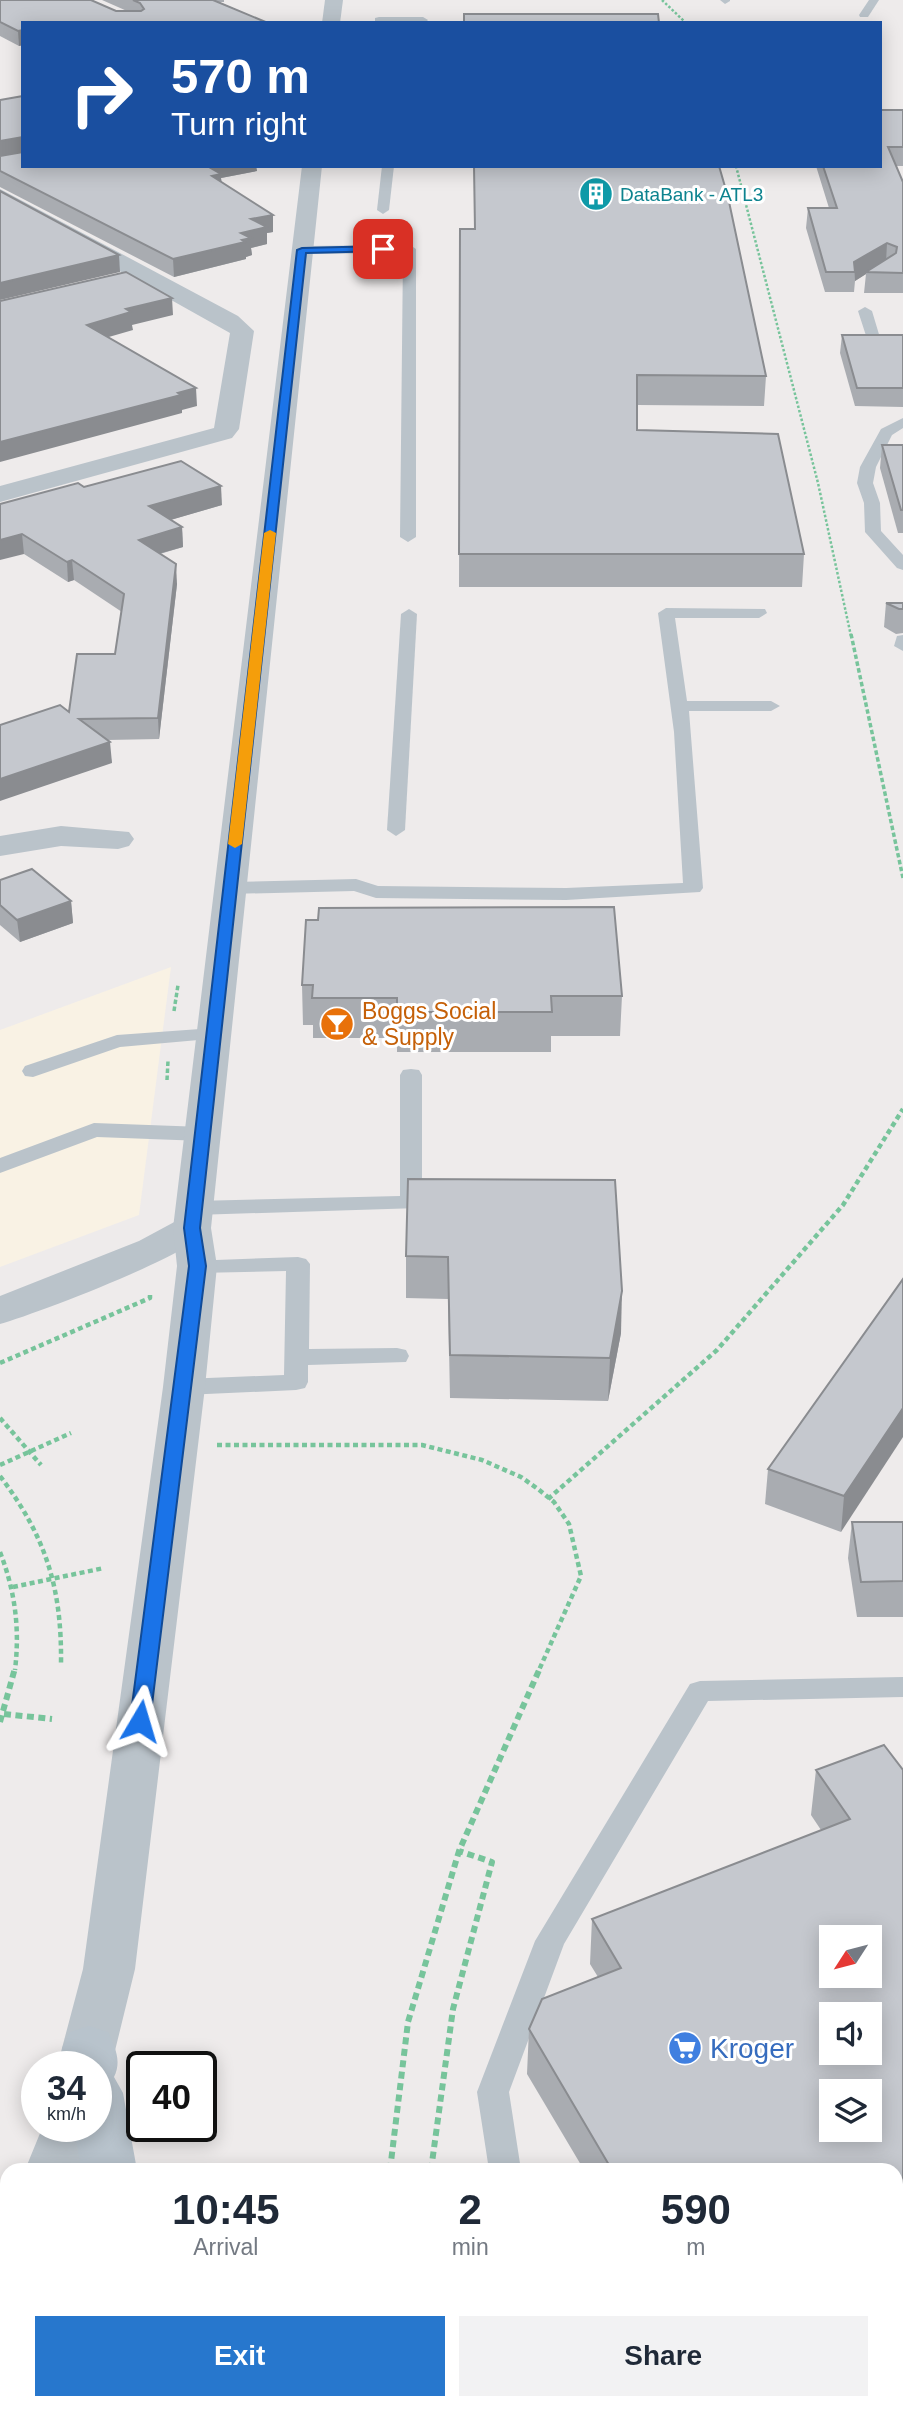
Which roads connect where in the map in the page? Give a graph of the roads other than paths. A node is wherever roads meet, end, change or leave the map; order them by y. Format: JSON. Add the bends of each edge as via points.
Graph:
{"nodes":[{"id":1,"x":334,"y":0,"type":"edge"},
{"id":2,"x":874,"y":0,"type":"edge"},
{"id":3,"x":864,"y":15,"type":"dead end"},
{"id":4,"x":423,"y":20,"type":"dead end"},
{"id":5,"x":331,"y":21,"type":"edge"},
{"id":6,"x":380,"y":21,"type":"edge"},
{"id":7,"x":312,"y":168,"type":"edge"},
{"id":8,"x":388,"y":168,"type":"edge"},
{"id":9,"x":0,"y":195,"type":"edge"},
{"id":10,"x":383,"y":211,"type":"dead end"},
{"id":11,"x":302,"y":250,"type":"junction"},
{"id":12,"x":149,"y":275,"type":"junction"},
{"id":13,"x":115,"y":283,"type":"edge"},
{"id":14,"x":865,"y":311,"type":"dead end"},
{"id":15,"x":903,"y":346,"type":"edge"},
{"id":16,"x":903,"y":422,"type":"edge"},
{"id":17,"x":0,"y":494,"type":"edge"},
{"id":18,"x":408,"y":537,"type":"dead end"},
{"id":19,"x":903,"y":565,"type":"edge"},
{"id":20,"x":759,"y":613,"type":"dead end"},
{"id":21,"x":409,"y":614,"type":"dead end"},
{"id":22,"x":903,"y":640,"type":"edge"},
{"id":23,"x":903,"y":646,"type":"edge"},
{"id":24,"x":679,"y":706,"type":"junction"},
{"id":25,"x":771,"y":706,"type":"dead end"},
{"id":26,"x":396,"y":830,"type":"dead end"},
{"id":27,"x":118,"y":839,"type":"dead end"},
{"id":28,"x":0,"y":846,"type":"edge"},
{"id":29,"x":230,"y":888,"type":"junction"},
{"id":30,"x":214,"y":1034,"type":"junction"},
{"id":31,"x":33,"y":1071,"type":"dead end"},
{"id":32,"x":411,"y":1075,"type":"dead end"},
{"id":33,"x":203,"y":1134,"type":"junction"},
{"id":34,"x":0,"y":1166,"type":"edge"},
{"id":35,"x":193,"y":1218,"type":"junction"},
{"id":36,"x":197,"y":1266,"type":"junction"},
{"id":37,"x":0,"y":1311,"type":"edge"},
{"id":38,"x":397,"y":1356,"type":"dead end"},
{"id":39,"x":297,"y":1357,"type":"junction"},
{"id":40,"x":184,"y":1387,"type":"junction"},
{"id":41,"x":903,"y":1687,"type":"edge"},
{"id":42,"x":93,"y":2051,"type":"edge"},
{"id":43,"x":64,"y":2142,"type":"edge"},
{"id":44,"x":104,"y":2142,"type":"edge"},
{"id":45,"x":56,"y":2163,"type":"edge"},
{"id":46,"x":108,"y":2163,"type":"edge"},
{"id":47,"x":504,"y":2163,"type":"edge"}],
"edges":[{"from":1,"to":5,"type":"street"},
{"from":2,"to":3,"type":"lane"},
{"from":4,"to":6,"type":"lane"},
{"from":7,"to":11,"type":"street"},
{"from":8,"to":10,"type":"lane"},
{"from":9,"to":12,"type":"street"},
{"from":11,"to":18,"type":"lane","via":[[410,249]]},
{"from":11,"to":29,"type":"street"},
{"from":12,"to":13,"type":"street"},
{"from":12,"to":17,"type":"street","via":[[242,331],[226,429]]},
{"from":14,"to":15,"type":"lane","via":[[875,345]]},
{"from":16,"to":19,"type":"lane","via":[[886,432],[865,483],[872,503],[873,532]]},
{"from":20,"to":24,"type":"lane","via":[[666,613]]},
{"from":21,"to":26,"type":"lane"},
{"from":22,"to":23,"type":"lane"},
{"from":24,"to":25,"type":"lane"},
{"from":24,"to":29,"type":"lane","via":[[693,888],[566,894],[376,892],[356,885]]},
{"from":27,"to":28,"type":"street","via":[[61,836]]},
{"from":29,"to":30,"type":"street"},
{"from":30,"to":31,"type":"lane","via":[[117,1041]]},
{"from":30,"to":33,"type":"street"},
{"from":32,"to":35,"type":"lane","via":[[411,1203]]},
{"from":33,"to":34,"type":"lane","via":[[94,1130]]},
{"from":33,"to":35,"type":"street"},
{"from":35,"to":36,"type":"street"},
{"from":35,"to":37,"type":"street","via":[[153,1250]]},
{"from":36,"to":39,"type":"lane","via":[[298,1264]]},
{"from":36,"to":40,"type":"street"},
{"from":38,"to":39,"type":"lane"},
{"from":39,"to":40,"type":"lane","via":[[296,1382]]},
{"from":40,"to":42,"type":"street","via":[[109,1969]]},
{"from":41,"to":47,"type":"lane","via":[[700,1691],[550,1941],[493,2092]]},
{"from":43,"to":45,"type":"street"},
{"from":44,"to":46,"type":"main road"}]}
